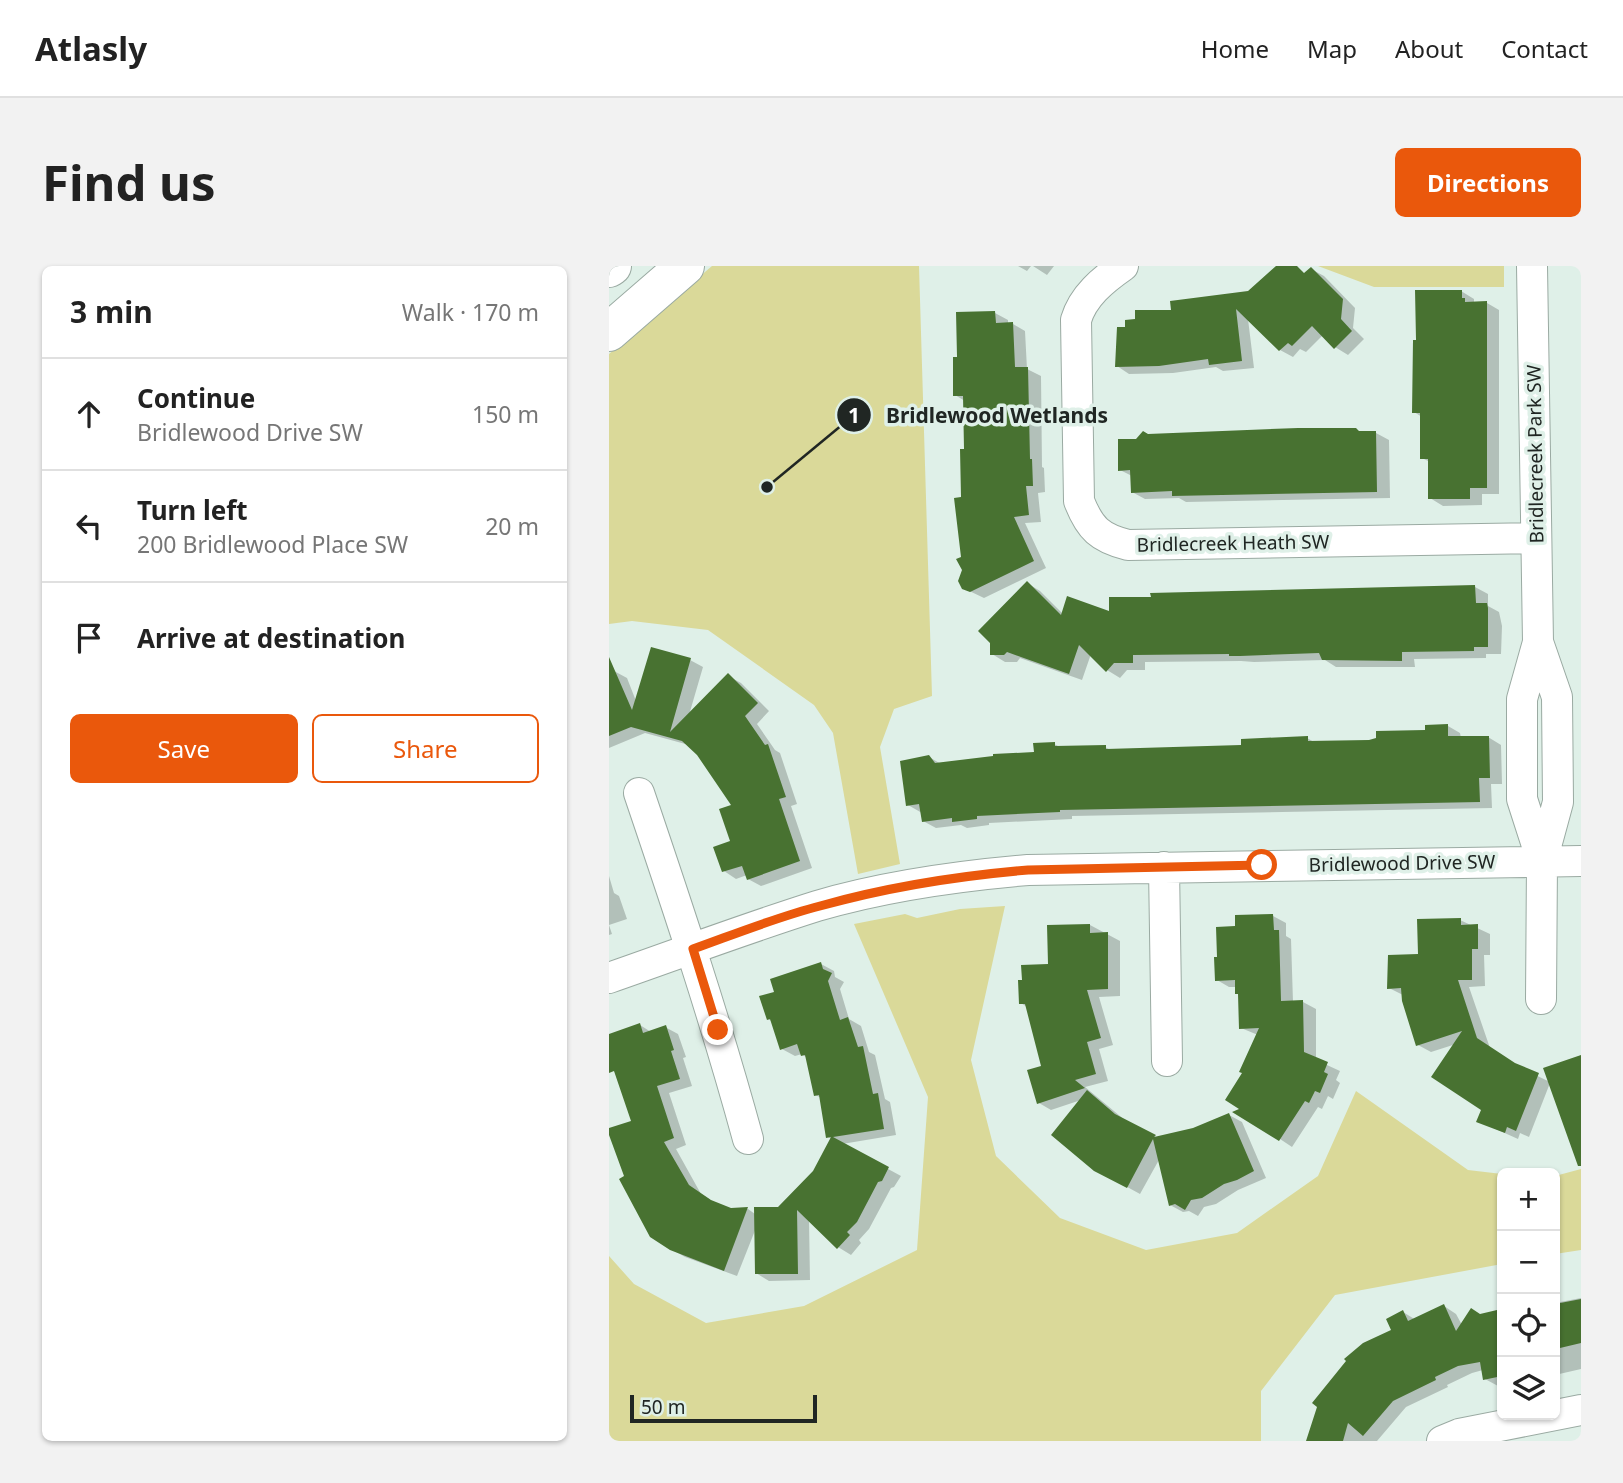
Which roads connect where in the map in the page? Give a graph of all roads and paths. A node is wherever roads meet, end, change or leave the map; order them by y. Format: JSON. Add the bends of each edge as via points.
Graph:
{"nodes":[{"id":1,"x":685,"y":266,"type":"edge"},
{"id":2,"x":1123,"y":266,"type":"edge"},
{"id":3,"x":1532,"y":266,"type":"edge"},
{"id":4,"x":609,"y":332,"type":"edge"},
{"id":5,"x":1536,"y":538,"type":"junction"},
{"id":6,"x":639,"y":793,"type":"dead end"},
{"id":7,"x":1542,"y":860,"type":"junction"},
{"id":8,"x":1581,"y":861,"type":"edge"},
{"id":9,"x":1164,"y":867,"type":"junction"},
{"id":10,"x":693,"y":949,"type":"junction"},
{"id":11,"x":609,"y":978,"type":"edge"},
{"id":12,"x":1541,"y":999,"type":"dead end"},
{"id":13,"x":1167,"y":1060,"type":"dead end"},
{"id":14,"x":748,"y":1139,"type":"dead end"},
{"id":15,"x":1581,"y":1410,"type":"edge"},
{"id":16,"x":1442,"y":1441,"type":"edge"}],
"edges":[{"from":1,"to":4,"type":"main road"},
{"from":2,"to":5,"type":"street","name":"Bridlecreek Heath SW","via":[[1086,297],[1076,320],[1079,501],[1085,517],[1107,540],[1128,545]]},
{"from":3,"to":5,"type":"street","name":"Bridlecreek Park SW"},
{"from":5,"to":7,"type":"street","name":"Bridlecreek Park SW","via":[[1538,642],[1522,699],[1522,799]]},
{"from":6,"to":10,"type":"street"},
{"from":7,"to":8,"type":"street","name":"Bridlewood Drive SW"},
{"from":7,"to":9,"type":"street","name":"Bridlewood Drive SW"},
{"from":7,"to":12,"type":"street","name":"Bridlecreek Park SW"},
{"from":9,"to":10,"type":"street","name":"Bridlewood Drive SW","via":[[1028,870],[880,890],[817,906]]},
{"from":9,"to":13,"type":"street"},
{"from":10,"to":11,"type":"street","name":"Bridlewood Drive SW"},
{"from":10,"to":14,"type":"street"},
{"from":15,"to":16,"type":"street"}]}
